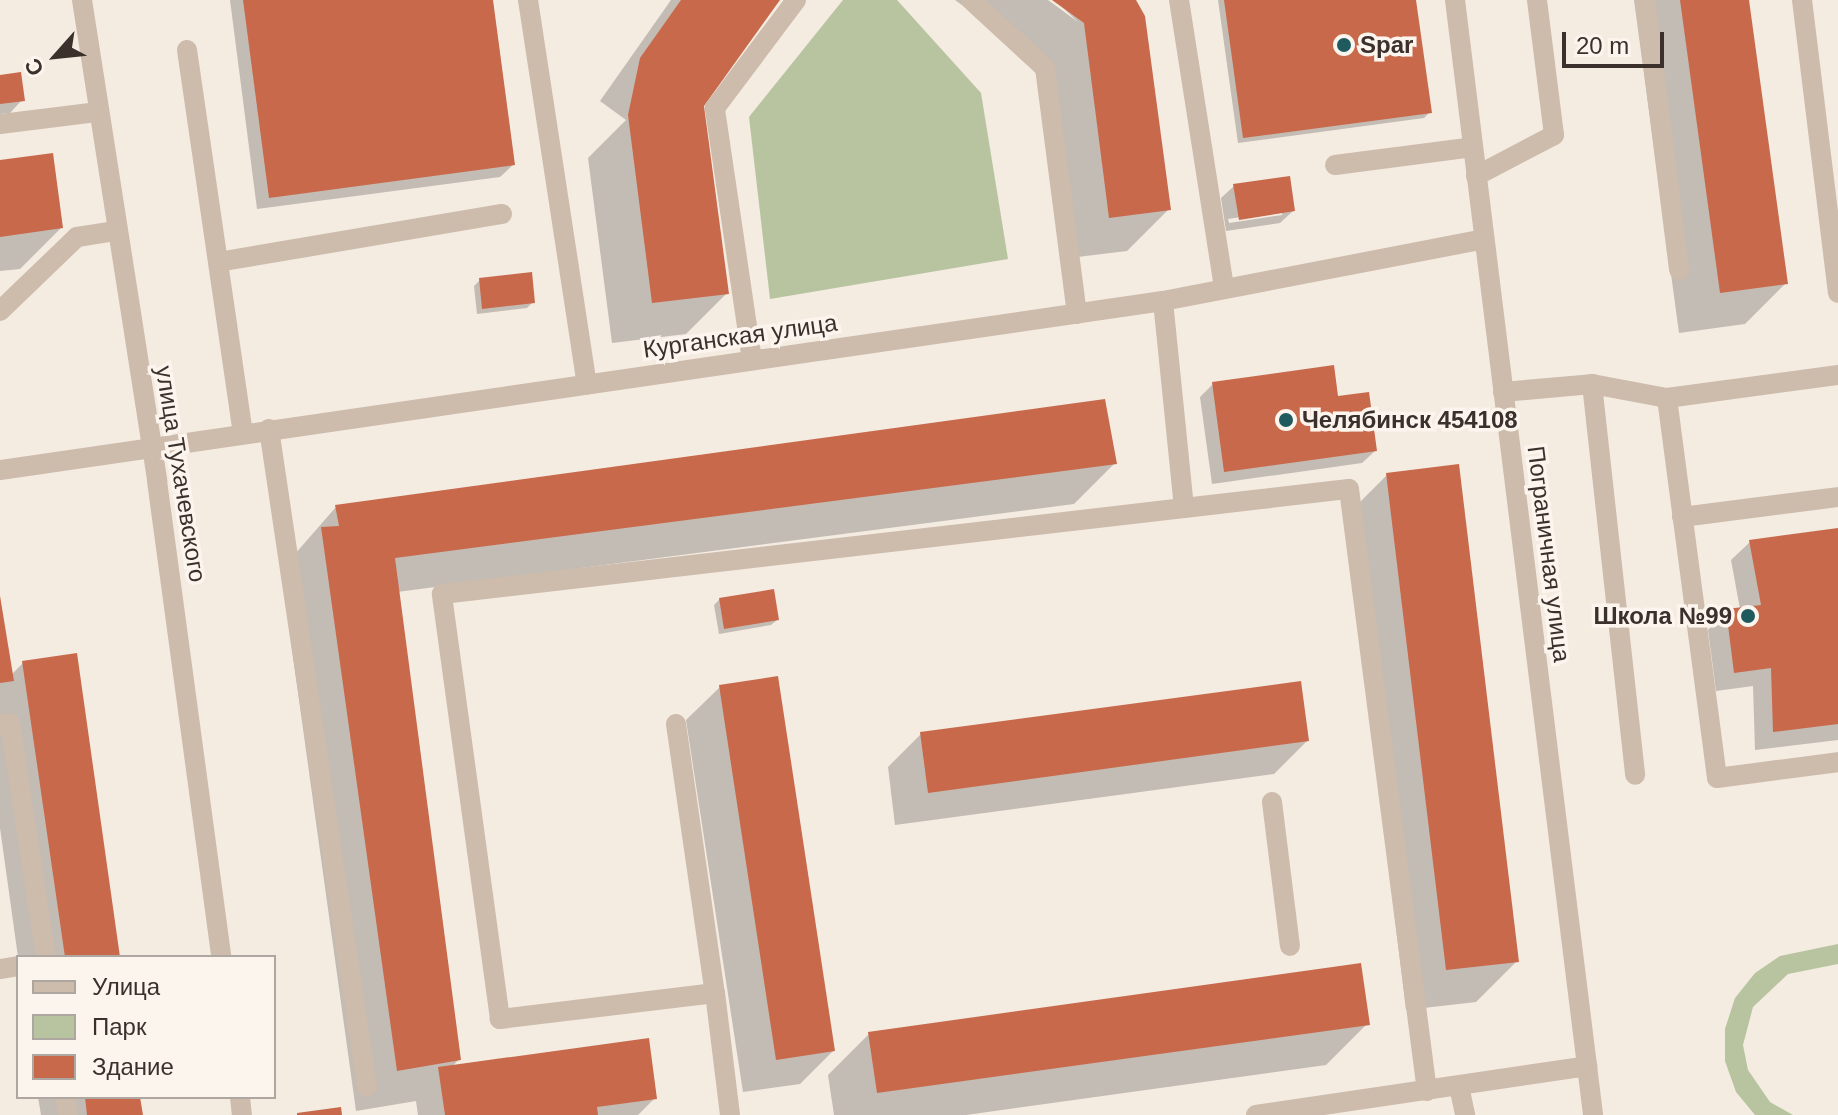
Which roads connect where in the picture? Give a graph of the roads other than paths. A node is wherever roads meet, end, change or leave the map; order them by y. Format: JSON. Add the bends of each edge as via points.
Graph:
{"nodes":[{"id":1,"x":82,"y":0,"type":"edge"},
{"id":2,"x":528,"y":0,"type":"edge"},
{"id":3,"x":796,"y":0,"type":"edge"},
{"id":4,"x":971,"y":0,"type":"edge"},
{"id":5,"x":1179,"y":0,"type":"edge"},
{"id":6,"x":1455,"y":0,"type":"edge"},
{"id":7,"x":1537,"y":0,"type":"edge"},
{"id":8,"x":1645,"y":0,"type":"edge"},
{"id":9,"x":1802,"y":0,"type":"edge"},
{"id":10,"x":187,"y":50,"type":"dead end"},
{"id":11,"x":98,"y":112,"type":"junction"},
{"id":12,"x":0,"y":124,"type":"edge"},
{"id":13,"x":1473,"y":147,"type":"junction"},
{"id":14,"x":1335,"y":165,"type":"dead end"},
{"id":15,"x":1476,"y":176,"type":"junction"},
{"id":16,"x":502,"y":214,"type":"dead end"},
{"id":17,"x":115,"y":231,"type":"junction"},
{"id":18,"x":1484,"y":239,"type":"junction"},
{"id":19,"x":218,"y":262,"type":"junction"},
{"id":20,"x":1679,"y":270,"type":"dead end"},
{"id":21,"x":1224,"y":289,"type":"junction"},
{"id":22,"x":1838,"y":293,"type":"edge"},
{"id":23,"x":1163,"y":301,"type":"junction"},
{"id":24,"x":0,"y":311,"type":"edge"},
{"id":25,"x":1077,"y":314,"type":"junction"},
{"id":26,"x":752,"y":360,"type":"junction"},
{"id":27,"x":1838,"y":375,"type":"edge"},
{"id":28,"x":587,"y":384,"type":"junction"},
{"id":29,"x":1592,"y":384,"type":"junction"},
{"id":30,"x":1503,"y":392,"type":"junction"},
{"id":31,"x":1667,"y":398,"type":"junction"},
{"id":32,"x":269,"y":429,"type":"junction"},
{"id":33,"x":243,"y":434,"type":"junction"},
{"id":34,"x":152,"y":448,"type":"junction"},
{"id":35,"x":0,"y":470,"type":"edge"},
{"id":36,"x":1838,"y":497,"type":"edge"},
{"id":37,"x":1184,"y":508,"type":"junction"},
{"id":38,"x":1682,"y":517,"type":"junction"},
{"id":39,"x":676,"y":724,"type":"dead end"},
{"id":40,"x":0,"y":725,"type":"edge"},
{"id":41,"x":1838,"y":762,"type":"edge"},
{"id":42,"x":1635,"y":775,"type":"dead end"},
{"id":43,"x":1272,"y":802,"type":"dead end"},
{"id":44,"x":1290,"y":946,"type":"dead end"},
{"id":45,"x":46,"y":955,"type":"edge"},
{"id":46,"x":221,"y":955,"type":"edge"},
{"id":47,"x":715,"y":993,"type":"junction"},
{"id":48,"x":1587,"y":1066,"type":"junction"},
{"id":49,"x":1459,"y":1086,"type":"junction"},
{"id":50,"x":367,"y":1087,"type":"dead end"},
{"id":51,"x":1427,"y":1091,"type":"junction"},
{"id":52,"x":730,"y":1115,"type":"edge"},
{"id":53,"x":1256,"y":1115,"type":"edge"},
{"id":54,"x":1465,"y":1115,"type":"edge"},
{"id":55,"x":1593,"y":1115,"type":"edge"}],
"edges":[{"from":1,"to":11,"type":"street","name":"улица Тухачевского"},
{"from":2,"to":28,"type":"street"},
{"from":3,"to":26,"type":"street","via":[[715,108]]},
{"from":4,"to":25,"type":"street","via":[[1045,68]]},
{"from":5,"to":21,"type":"street"},
{"from":6,"to":13,"type":"street","name":"Пограничная улица"},
{"from":7,"to":15,"type":"street","via":[[1554,135]]},
{"from":8,"to":20,"type":"street"},
{"from":9,"to":22,"type":"street"},
{"from":10,"to":19,"type":"street"},
{"from":11,"to":12,"type":"street"},
{"from":11,"to":17,"type":"street","name":"улица Тухачевского"},
{"from":13,"to":14,"type":"street"},
{"from":13,"to":15,"type":"street","name":"Пограничная улица"},
{"from":15,"to":18,"type":"street","name":"Пограничная улица"},
{"from":16,"to":19,"type":"street"},
{"from":17,"to":24,"type":"street","via":[[77,237]]},
{"from":17,"to":34,"type":"street","name":"улица Тухачевского"},
{"from":18,"to":21,"type":"street","name":"Курганская улица"},
{"from":18,"to":30,"type":"street","name":"Пограничная улица"},
{"from":19,"to":33,"type":"street"},
{"from":21,"to":23,"type":"street","name":"Курганская улица"},
{"from":23,"to":25,"type":"street","name":"Курганская улица"},
{"from":23,"to":37,"type":"street"},
{"from":25,"to":26,"type":"street","name":"Курганская улица"},
{"from":26,"to":28,"type":"street","name":"Курганская улица"},
{"from":27,"to":31,"type":"street"},
{"from":28,"to":32,"type":"street","name":"Курганская улица"},
{"from":29,"to":30,"type":"street"},
{"from":29,"to":31,"type":"street"},
{"from":29,"to":42,"type":"street"},
{"from":30,"to":48,"type":"street","name":"Пограничная улица"},
{"from":31,"to":38,"type":"street"},
{"from":32,"to":33,"type":"street","name":"Курганская улица"},
{"from":32,"to":50,"type":"street"},
{"from":33,"to":34,"type":"street","name":"Курганская улица"},
{"from":34,"to":35,"type":"street","name":"Курганская улица"},
{"from":34,"to":46,"type":"street","name":"улица Тухачевского"},
{"from":36,"to":38,"type":"street"},
{"from":37,"to":47,"type":"street","via":[[442,594],[500,1019]]},
{"from":37,"to":51,"type":"street","via":[[1349,489]]},
{"from":38,"to":41,"type":"street","via":[[1717,778]]},
{"from":39,"to":47,"type":"street"},
{"from":40,"to":45,"type":"street","via":[[10,723]]},
{"from":43,"to":44,"type":"street"},
{"from":47,"to":52,"type":"street"},
{"from":48,"to":49,"type":"street"},
{"from":48,"to":55,"type":"street","name":"Пограничная улица"},
{"from":49,"to":51,"type":"street"},
{"from":49,"to":54,"type":"street"},
{"from":51,"to":53,"type":"street"}]}
